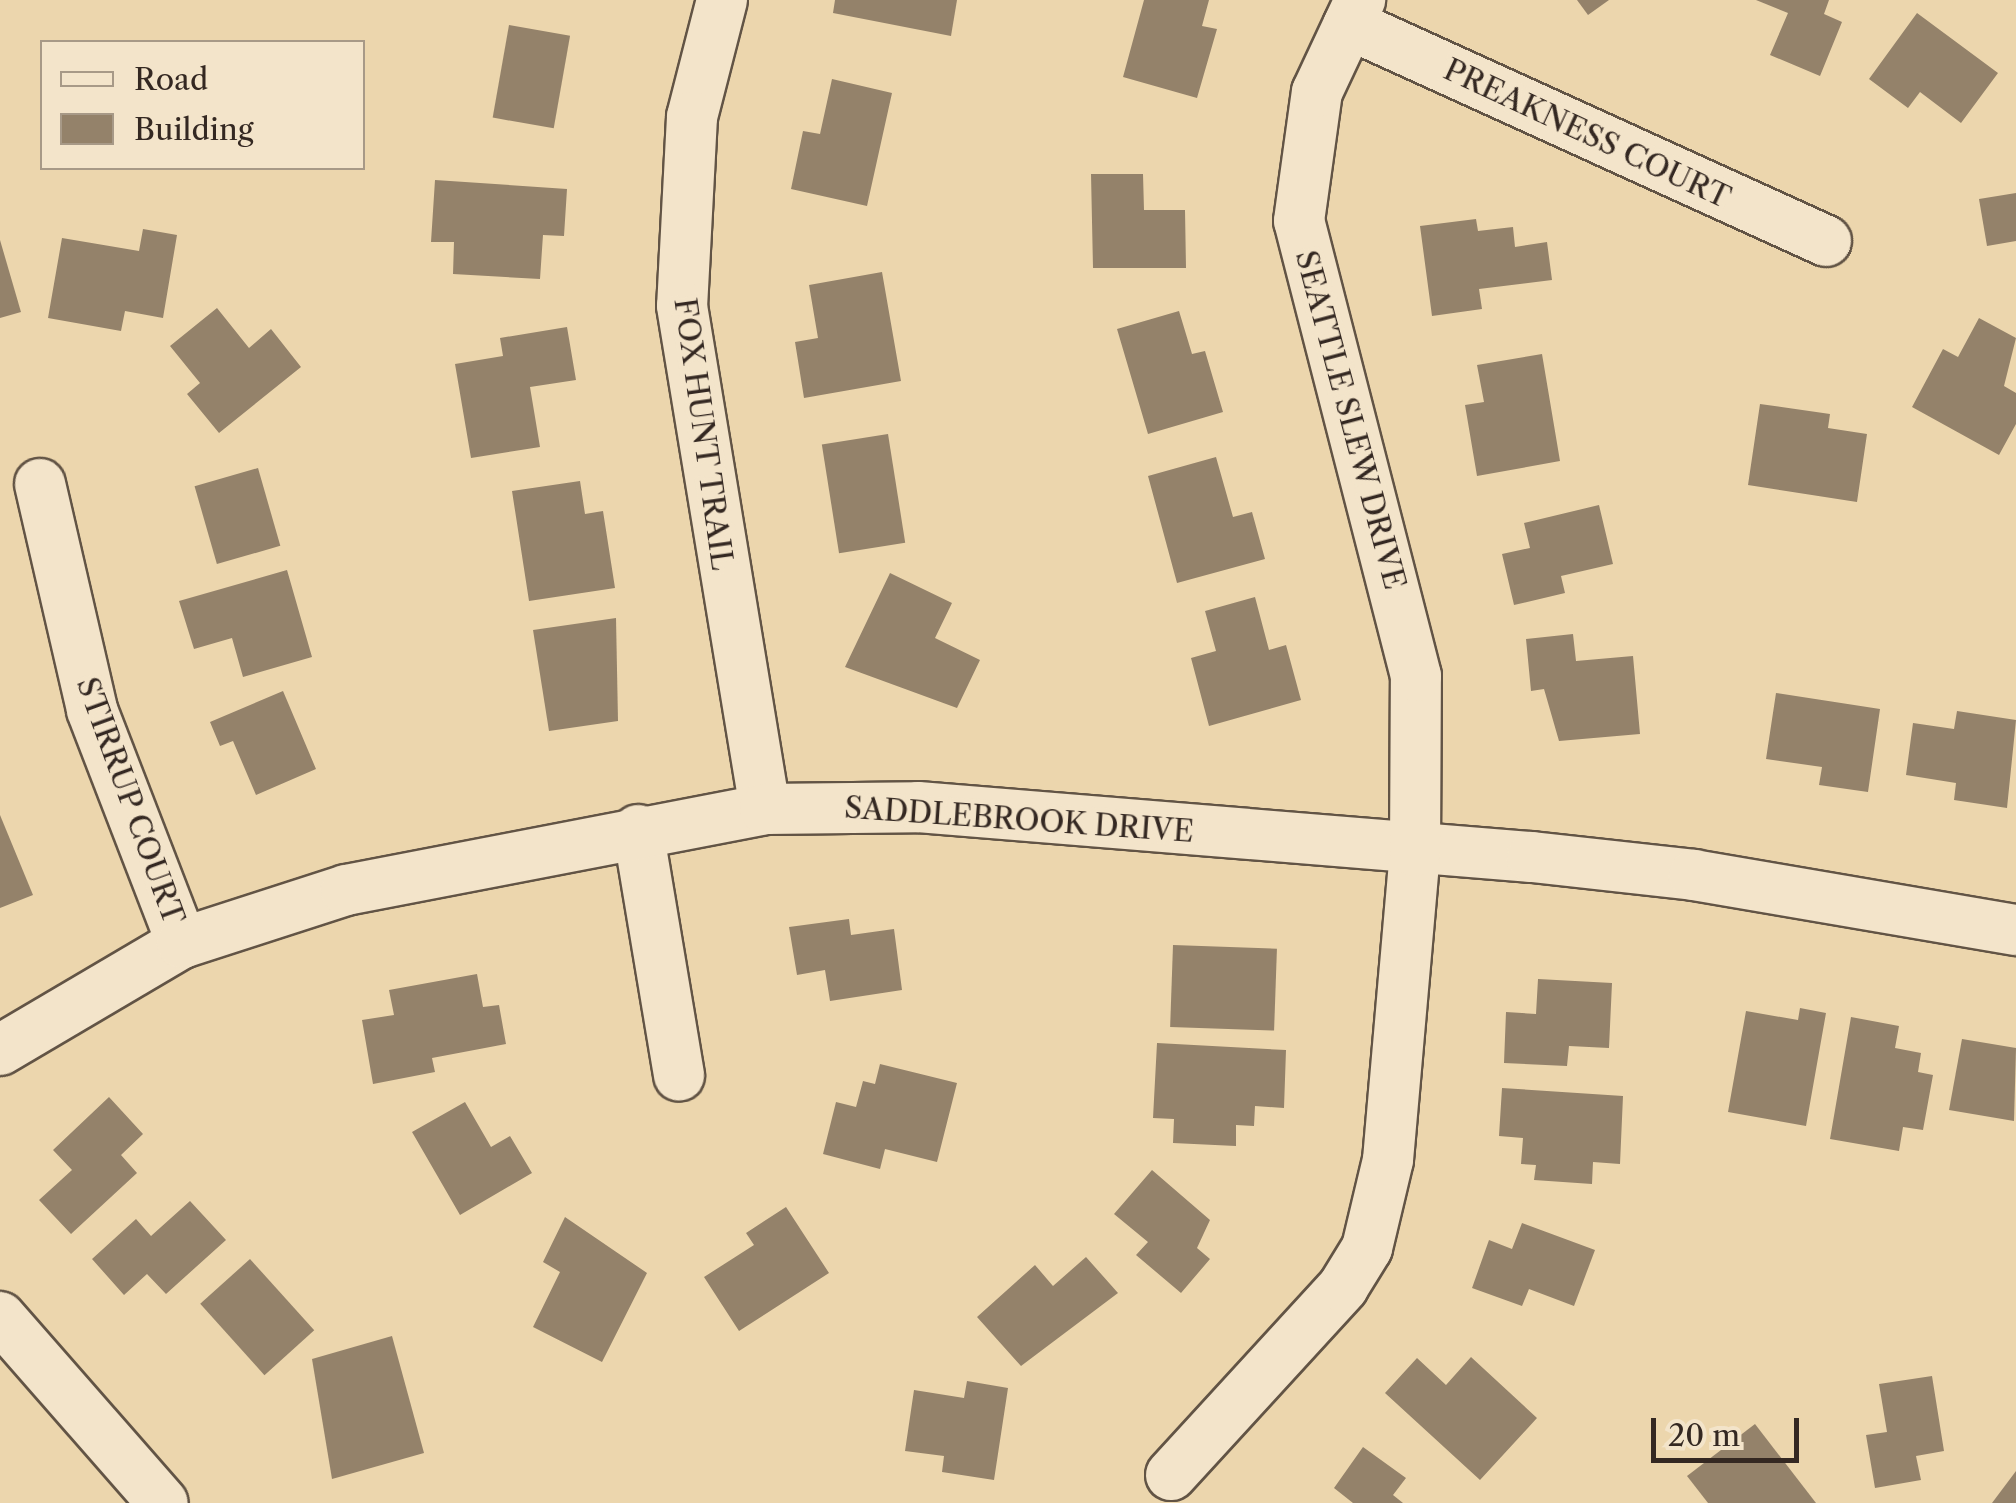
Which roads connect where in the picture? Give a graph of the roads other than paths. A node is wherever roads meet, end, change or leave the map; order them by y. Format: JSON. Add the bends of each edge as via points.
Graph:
{"nodes":[{"id":1,"x":722,"y":0,"type":"edge"},
{"id":2,"x":1354,"y":12,"type":"edge"},
{"id":3,"x":1826,"y":241,"type":"dead end"},
{"id":4,"x":40,"y":484,"type":"dead end"},
{"id":5,"x":765,"y":809,"type":"junction"},
{"id":6,"x":638,"y":830,"type":"junction"},
{"id":7,"x":1415,"y":851,"type":"junction"},
{"id":8,"x":2016,"y":930,"type":"edge"},
{"id":9,"x":182,"y":943,"type":"junction"},
{"id":10,"x":0,"y":1050,"type":"edge"},
{"id":11,"x":678,"y":1076,"type":"dead end"},
{"id":12,"x":0,"y":1317,"type":"edge"},
{"id":13,"x":1171,"y":1475,"type":"dead end"},
{"id":14,"x":162,"y":1503,"type":"edge"}],
"edges":[{"from":1,"to":5,"type":"street","name":"FOX HUNT TRAIL","via":[[692,117],[682,306]]},
{"from":2,"to":3,"type":"street","name":"PREAKNESS COURT"},
{"from":2,"to":7,"type":"street","name":"SEATTLE SLEW DRIVE","via":[[1317,92],[1299,221],[1416,676]]},
{"from":4,"to":9,"type":"street","name":"STIRRUP COURT","via":[[92,710]]},
{"from":5,"to":6,"type":"street","name":"SADDLEBROOK DRIVE"},
{"from":5,"to":7,"type":"street","name":"SADDLEBROOK DRIVE","via":[[918,808]]},
{"from":6,"to":9,"type":"street","name":"SADDLEBROOK DRIVE","via":[[346,890]]},
{"from":6,"to":11,"type":"street"},
{"from":7,"to":8,"type":"street","name":"SADDLEBROOK DRIVE","via":[[1694,874]]},
{"from":7,"to":13,"type":"street","name":"SEATTLE SLEW DRIVE","via":[[1388,1160],[1368,1248],[1315,1321]]},
{"from":9,"to":10,"type":"street","name":"SADDLEBROOK DRIVE"},
{"from":12,"to":14,"type":"street"}]}
